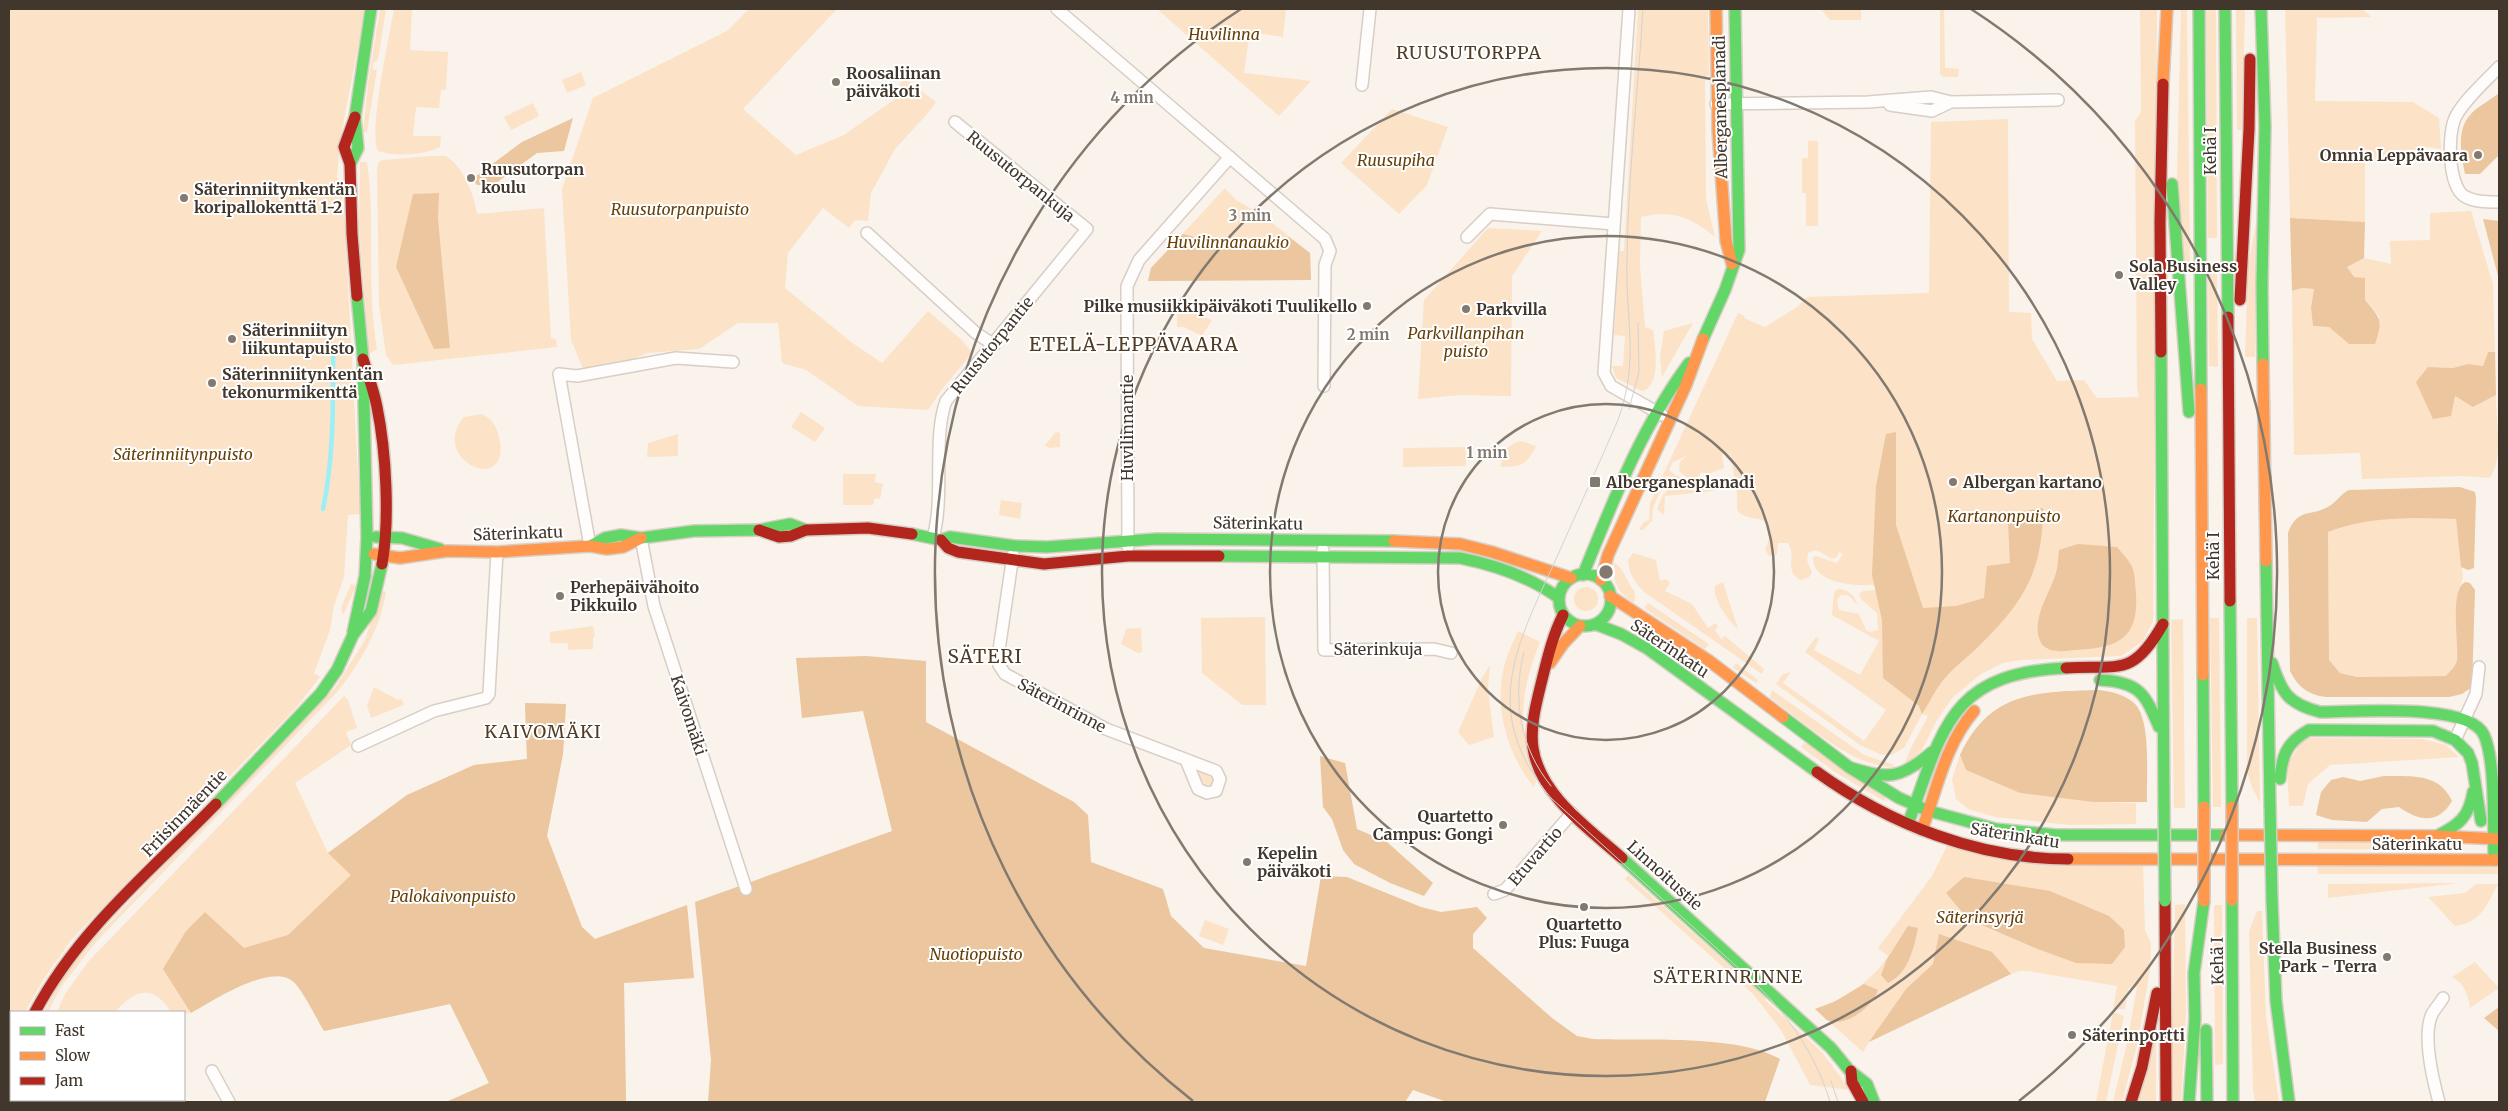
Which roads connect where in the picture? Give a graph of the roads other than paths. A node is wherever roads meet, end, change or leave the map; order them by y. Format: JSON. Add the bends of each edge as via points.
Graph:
{"nodes":[{"id":1,"x":371,"y":9,"type":"edge"},
{"id":2,"x":1057,"y":9,"type":"edge"},
{"id":3,"x":1370,"y":9,"type":"edge"},
{"id":4,"x":1629,"y":9,"type":"edge"},
{"id":5,"x":1716,"y":9,"type":"edge"},
{"id":6,"x":1735,"y":9,"type":"edge"},
{"id":7,"x":2167,"y":9,"type":"edge"},
{"id":8,"x":2199,"y":9,"type":"edge"},
{"id":9,"x":2225,"y":9,"type":"edge"},
{"id":10,"x":2250,"y":9,"type":"edge"},
{"id":11,"x":2261,"y":9,"type":"edge"},
{"id":12,"x":2166,"y":56,"type":"junction"},
{"id":13,"x":2499,"y":67,"type":"edge"},
{"id":14,"x":1362,"y":85,"type":"dead end"},
{"id":15,"x":2058,"y":100,"type":"dead end"},
{"id":16,"x":1716,"y":104,"type":"junction"},
{"id":17,"x":1736,"y":104,"type":"junction"},
{"id":18,"x":955,"y":122,"type":"dead end"},
{"id":19,"x":1230,"y":157,"type":"junction"},
{"id":20,"x":2497,"y":202,"type":"dead end"},
{"id":21,"x":1614,"y":224,"type":"junction"},
{"id":22,"x":1087,"y":229,"type":"joint"},
{"id":23,"x":867,"y":233,"type":"dead end"},
{"id":24,"x":1467,"y":237,"type":"dead end"},
{"id":25,"x":1732,"y":264,"type":"junction"},
{"id":26,"x":994,"y":345,"type":"junction"},
{"id":27,"x":1695,"y":356,"type":"junction"},
{"id":28,"x":363,"y":359,"type":"junction"},
{"id":29,"x":733,"y":362,"type":"dead end"},
{"id":30,"x":1324,"y":386,"type":"dead end"},
{"id":31,"x":1657,"y":412,"type":"junction"},
{"id":32,"x":1670,"y":420,"type":"junction"},
{"id":33,"x":2228,"y":433,"type":"junction"},
{"id":34,"x":2195,"y":469,"type":"junction"},
{"id":35,"x":368,"y":537,"type":"junction"},
{"id":36,"x":387,"y":537,"type":"junction"},
{"id":37,"x":641,"y":538,"type":"junction"},
{"id":38,"x":937,"y":539,"type":"junction"},
{"id":39,"x":1128,"y":540,"type":"junction"},
{"id":40,"x":1323,"y":540,"type":"junction"},
{"id":41,"x":590,"y":546,"type":"junction"},
{"id":42,"x":1015,"y":546,"type":"junction"},
{"id":43,"x":448,"y":551,"type":"junction"},
{"id":44,"x":497,"y":552,"type":"junction"},
{"id":45,"x":367,"y":553,"type":"junction"},
{"id":46,"x":384,"y":555,"type":"junction"},
{"id":47,"x":1323,"y":555,"type":"junction"},
{"id":48,"x":1128,"y":556,"type":"junction"},
{"id":49,"x":1012,"y":562,"type":"junction"},
{"id":50,"x":1577,"y":576,"type":"junction"},
{"id":51,"x":1601,"y":580,"type":"junction"},
{"id":52,"x":1610,"y":596,"type":"junction"},
{"id":53,"x":1559,"y":598,"type":"junction"},
{"id":54,"x":1563,"y":614,"type":"junction"},
{"id":55,"x":2164,"y":622,"type":"junction"},
{"id":56,"x":1594,"y":624,"type":"junction"},
{"id":57,"x":1580,"y":626,"type":"junction"},
{"id":58,"x":353,"y":635,"type":"junction"},
{"id":59,"x":2267,"y":644,"type":"junction"},
{"id":60,"x":1451,"y":653,"type":"dead end"},
{"id":61,"x":2479,"y":666,"type":"dead end"},
{"id":62,"x":1545,"y":669,"type":"junction"},
{"id":63,"x":2466,"y":719,"type":"junction"},
{"id":64,"x":2163,"y":736,"type":"junction"},
{"id":65,"x":2455,"y":740,"type":"junction"},
{"id":66,"x":358,"y":746,"type":"dead end"},
{"id":67,"x":1935,"y":749,"type":"junction"},
{"id":68,"x":1186,"y":760,"type":"dead end"},
{"id":69,"x":1849,"y":767,"type":"junction"},
{"id":70,"x":2475,"y":780,"type":"junction"},
{"id":71,"x":1915,"y":806,"type":"junction"},
{"id":72,"x":2270,"y":806,"type":"junction"},
{"id":73,"x":1929,"y":811,"type":"junction"},
{"id":74,"x":1572,"y":813,"type":"junction"},
{"id":75,"x":1908,"y":824,"type":"junction"},
{"id":76,"x":1922,"y":830,"type":"junction"},
{"id":77,"x":2437,"y":836,"type":"junction"},
{"id":78,"x":2492,"y":839,"type":"edge"},
{"id":79,"x":2492,"y":860,"type":"edge"},
{"id":80,"x":746,"y":889,"type":"dead end"},
{"id":81,"x":1494,"y":894,"type":"dead end"},
{"id":82,"x":2204,"y":901,"type":"junction"},
{"id":83,"x":2165,"y":956,"type":"junction"},
{"id":84,"x":2233,"y":966,"type":"junction"},
{"id":85,"x":2443,"y":998,"type":"dead end"},
{"id":86,"x":36,"y":1011,"type":"edge"},
{"id":87,"x":2245,"y":1050,"type":"dead end"},
{"id":88,"x":212,"y":1071,"type":"dead end"},
{"id":89,"x":1851,"y":1071,"type":"junction"},
{"id":90,"x":229,"y":1102,"type":"edge"},
{"id":91,"x":1863,"y":1102,"type":"edge"},
{"id":92,"x":1874,"y":1102,"type":"edge"},
{"id":93,"x":2131,"y":1102,"type":"edge"},
{"id":94,"x":2166,"y":1102,"type":"edge"},
{"id":95,"x":2189,"y":1102,"type":"edge"},
{"id":96,"x":2207,"y":1102,"type":"edge"},
{"id":97,"x":2233,"y":1102,"type":"edge"},
{"id":98,"x":2289,"y":1102,"type":"edge"},
{"id":99,"x":2438,"y":1102,"type":"edge"}],
"edges":[{"from":1,"to":28,"type":"main road","via":[[355,117],[358,148],[350,164],[352,234]]},
{"from":2,"to":19,"type":"street"},
{"from":3,"to":14,"type":"street"},
{"from":4,"to":21,"type":"street"},
{"from":5,"to":16,"type":"main road","name":"Alberganesplanadi"},
{"from":6,"to":17,"type":"main road","name":"Alberganesplanadi"},
{"from":7,"to":12,"type":"main road"},
{"from":8,"to":34,"type":"main road","name":"Kehä I"},
{"from":9,"to":33,"type":"main road","name":"Kehä I"},
{"from":10,"to":33,"type":"main road","via":[[2249,129],[2239,373]]},
{"from":11,"to":59,"type":"main road","via":[[2265,126],[2262,285]]},
{"from":12,"to":34,"type":"main road","via":[[2172,105],[2171,168]]},
{"from":12,"to":55,"type":"main road","via":[[2160,134]]},
{"from":13,"to":20,"type":"street","via":[[2456,116],[2451,145],[2454,183],[2462,195],[2474,201]]},
{"from":15,"to":17,"type":"street","via":[[1951,102],[1932,111],[1868,102]]},
{"from":16,"to":17,"type":"street"},
{"from":16,"to":25,"type":"main road","name":"Alberganesplanadi","via":[[1726,241]]},
{"from":17,"to":25,"type":"main road","name":"Alberganesplanadi","via":[[1739,250]]},
{"from":18,"to":22,"type":"street","name":"Ruusutorpankuja"},
{"from":19,"to":30,"type":"street","via":[[1325,239],[1330,251],[1325,265]]},
{"from":19,"to":39,"type":"street","name":"Huvilinnantie","via":[[1139,260],[1127,286]]},
{"from":21,"to":24,"type":"street","via":[[1490,214]]},
{"from":21,"to":31,"type":"street","via":[[1604,373],[1611,386]]},
{"from":22,"to":26,"type":"street","name":"Ruusutorpantie"},
{"from":23,"to":26,"type":"street","via":[[976,333]]},
{"from":25,"to":27,"type":"main road","name":"Alberganesplanadi","via":[[1725,290]]},
{"from":26,"to":38,"type":"street","name":"Ruusutorpantie","via":[[946,401]]},
{"from":27,"to":31,"type":"main road","name":"Alberganesplanadi","via":[[1675,380]]},
{"from":27,"to":32,"type":"main road","name":"Alberganesplanadi"},
{"from":28,"to":35,"type":"main road","name":"Friisinmäentie"},
{"from":28,"to":36,"type":"main road","name":"Friisinmäentie","via":[[382,441]]},
{"from":29,"to":41,"type":"street","via":[[676,358],[577,376],[559,374]]},
{"from":31,"to":32,"type":"street"},
{"from":31,"to":50,"type":"main road","name":"Alberganesplanadi"},
{"from":32,"to":51,"type":"main road","name":"Alberganesplanadi","via":[[1608,555]]},
{"from":33,"to":84,"type":"main road","name":"Kehä I","bridge":true},
{"from":34,"to":82,"type":"main road","name":"Kehä I","bridge":true,"via":[[2201,517]]},
{"from":35,"to":36,"type":"main road","name":"Säterinkatu"},
{"from":35,"to":45,"type":"main road","name":"Friisinmäentie"},
{"from":36,"to":43,"type":"main road","name":"Säterinkatu"},
{"from":36,"to":46,"type":"main road","name":"Friisinmäentie"},
{"from":37,"to":38,"type":"main road","name":"Säterinkatu","via":[[694,531],[759,530],[790,524],[806,530],[868,528]]},
{"from":37,"to":41,"type":"main road","name":"Säterinkatu","via":[[623,547]]},
{"from":37,"to":80,"type":"street","name":"Kaivomäki","via":[[654,606]]},
{"from":38,"to":42,"type":"main road","name":"Säterinkatu","via":[[961,538]]},
{"from":38,"to":49,"type":"main road","name":"Säterinkatu","via":[[958,552]]},
{"from":39,"to":40,"type":"main road","name":"Säterinkatu"},
{"from":39,"to":42,"type":"main road","name":"Säterinkatu","via":[[1047,547]]},
{"from":39,"to":48,"type":"street","name":"Huvilinnantie"},
{"from":40,"to":47,"type":"street","name":"Säterinkuja"},
{"from":40,"to":50,"type":"main road","name":"Säterinkatu","via":[[1472,545]]},
{"from":41,"to":44,"type":"main road","name":"Säterinkatu"},
{"from":42,"to":49,"type":"street","name":"Säterinrinne"},
{"from":43,"to":44,"type":"main road","name":"Säterinkatu"},
{"from":43,"to":46,"type":"main road","name":"Säterinkatu","via":[[400,558]]},
{"from":44,"to":66,"type":"street","via":[[489,694],[486,698],[434,711]]},
{"from":45,"to":46,"type":"main road","name":"Säterinkatu"},
{"from":45,"to":58,"type":"main road","name":"Friisinmäentie"},
{"from":46,"to":58,"type":"main road","name":"Friisinmäentie","via":[[371,610]]},
{"from":47,"to":48,"type":"main road","name":"Säterinkatu"},
{"from":47,"to":53,"type":"main road","name":"Säterinkatu","via":[[1460,558],[1488,564],[1545,588]]},
{"from":47,"to":60,"type":"street","name":"Säterinkuja","via":[[1324,650],[1434,649]]},
{"from":48,"to":49,"type":"main road","name":"Säterinkatu","via":[[1044,564]]},
{"from":49,"to":68,"type":"street","name":"Säterinrinne","via":[[998,657],[1005,674],[1106,729]]},
{"from":50,"to":51,"type":"main road","via":[[1593,576]]},
{"from":50,"to":53,"type":"main road","via":[[1563,586]]},
{"from":51,"to":52,"type":"main road"},
{"from":52,"to":56,"type":"main road","via":[[1607,613]]},
{"from":52,"to":69,"type":"main road","name":"Säterinkatu","via":[[1708,660]]},
{"from":53,"to":54,"type":"main road"},
{"from":54,"to":57,"type":"main road"},
{"from":54,"to":62,"type":"main road","name":"Linnoitustie","via":[[1552,639]]},
{"from":55,"to":64,"type":"main road"},
{"from":55,"to":67,"type":"main road","via":[[2146,653],[2122,667],[2028,670],[2006,674],[1988,683],[1956,710]]},
{"from":56,"to":57,"type":"main road"},
{"from":56,"to":75,"type":"main road","name":"Säterinkatu","via":[[1621,634],[1648,650],[1839,788]]},
{"from":57,"to":62,"type":"main road","name":"Linnoitustie"},
{"from":58,"to":86,"type":"main road","name":"Friisinmäentie","via":[[322,693],[93,928],[58,971]]},
{"from":59,"to":63,"type":"main road","via":[[2283,692],[2290,702],[2302,708],[2320,712],[2434,712]]},
{"from":59,"to":72,"type":"main road"},
{"from":61,"to":63,"type":"street","via":[[2476,694]]},
{"from":62,"to":74,"type":"main road","name":"Linnoitustie","via":[[1532,722],[1532,743],[1537,765],[1548,788]]},
{"from":63,"to":65,"type":"street"},
{"from":63,"to":78,"type":"main road","via":[[2484,734],[2490,754]]},
{"from":64,"to":73,"type":"main road","via":[[2142,690],[2126,681],[2050,679],[2005,688],[1986,699],[1960,730],[1948,754]]},
{"from":64,"to":83,"type":"main road","bridge":true},
{"from":65,"to":70,"type":"main road","via":[[2468,752]]},
{"from":65,"to":72,"type":"main road","via":[[2433,731],[2309,730],[2298,735],[2285,748],[2281,756],[2279,782]]},
{"from":67,"to":69,"type":"main road","via":[[1903,775],[1879,777]]},
{"from":67,"to":71,"type":"main road"},
{"from":69,"to":71,"type":"main road","name":"Säterinkatu"},
{"from":70,"to":77,"type":"main road","via":[[2471,808],[2465,820]]},
{"from":70,"to":78,"type":"main road"},
{"from":71,"to":73,"type":"main road","name":"Säterinkatu"},
{"from":71,"to":75,"type":"main road"},
{"from":72,"to":98,"type":"main road","bridge":true,"via":[[2274,1006]]},
{"from":73,"to":76,"type":"main road"},
{"from":73,"to":77,"type":"main road","name":"Säterinkatu","via":[[1996,829],[2048,835]]},
{"from":74,"to":81,"type":"street","name":"Etuvartio","via":[[1504,890]]},
{"from":74,"to":89,"type":"main road","name":"Linnoitustie","via":[[1831,1048]]},
{"from":75,"to":76,"type":"main road","name":"Säterinkatu"},
{"from":76,"to":79,"type":"main road","name":"Säterinkatu","via":[[1990,850],[2054,859]]},
{"from":77,"to":78,"type":"main road","name":"Säterinkatu"},
{"from":78,"to":79,"type":"main road"},
{"from":82,"to":95,"type":"main road","via":[[2194,973],[2195,1019]]},
{"from":82,"to":96,"type":"main road","name":"Kehä I"},
{"from":83,"to":93,"type":"main road","via":[[2142,1067]]},
{"from":83,"to":94,"type":"main road"},
{"from":84,"to":87,"type":"main road","via":[[2244,1022]]},
{"from":84,"to":97,"type":"main road","name":"Kehä I"},
{"from":85,"to":99,"type":"street","via":[[2432,1016],[2429,1036],[2430,1065]]},
{"from":88,"to":90,"type":"street"},
{"from":89,"to":91,"type":"main road","name":"Linnoitustie","via":[[1852,1082]]},
{"from":89,"to":92,"type":"main road","name":"Linnoitustie","via":[[1862,1077]]}]}
